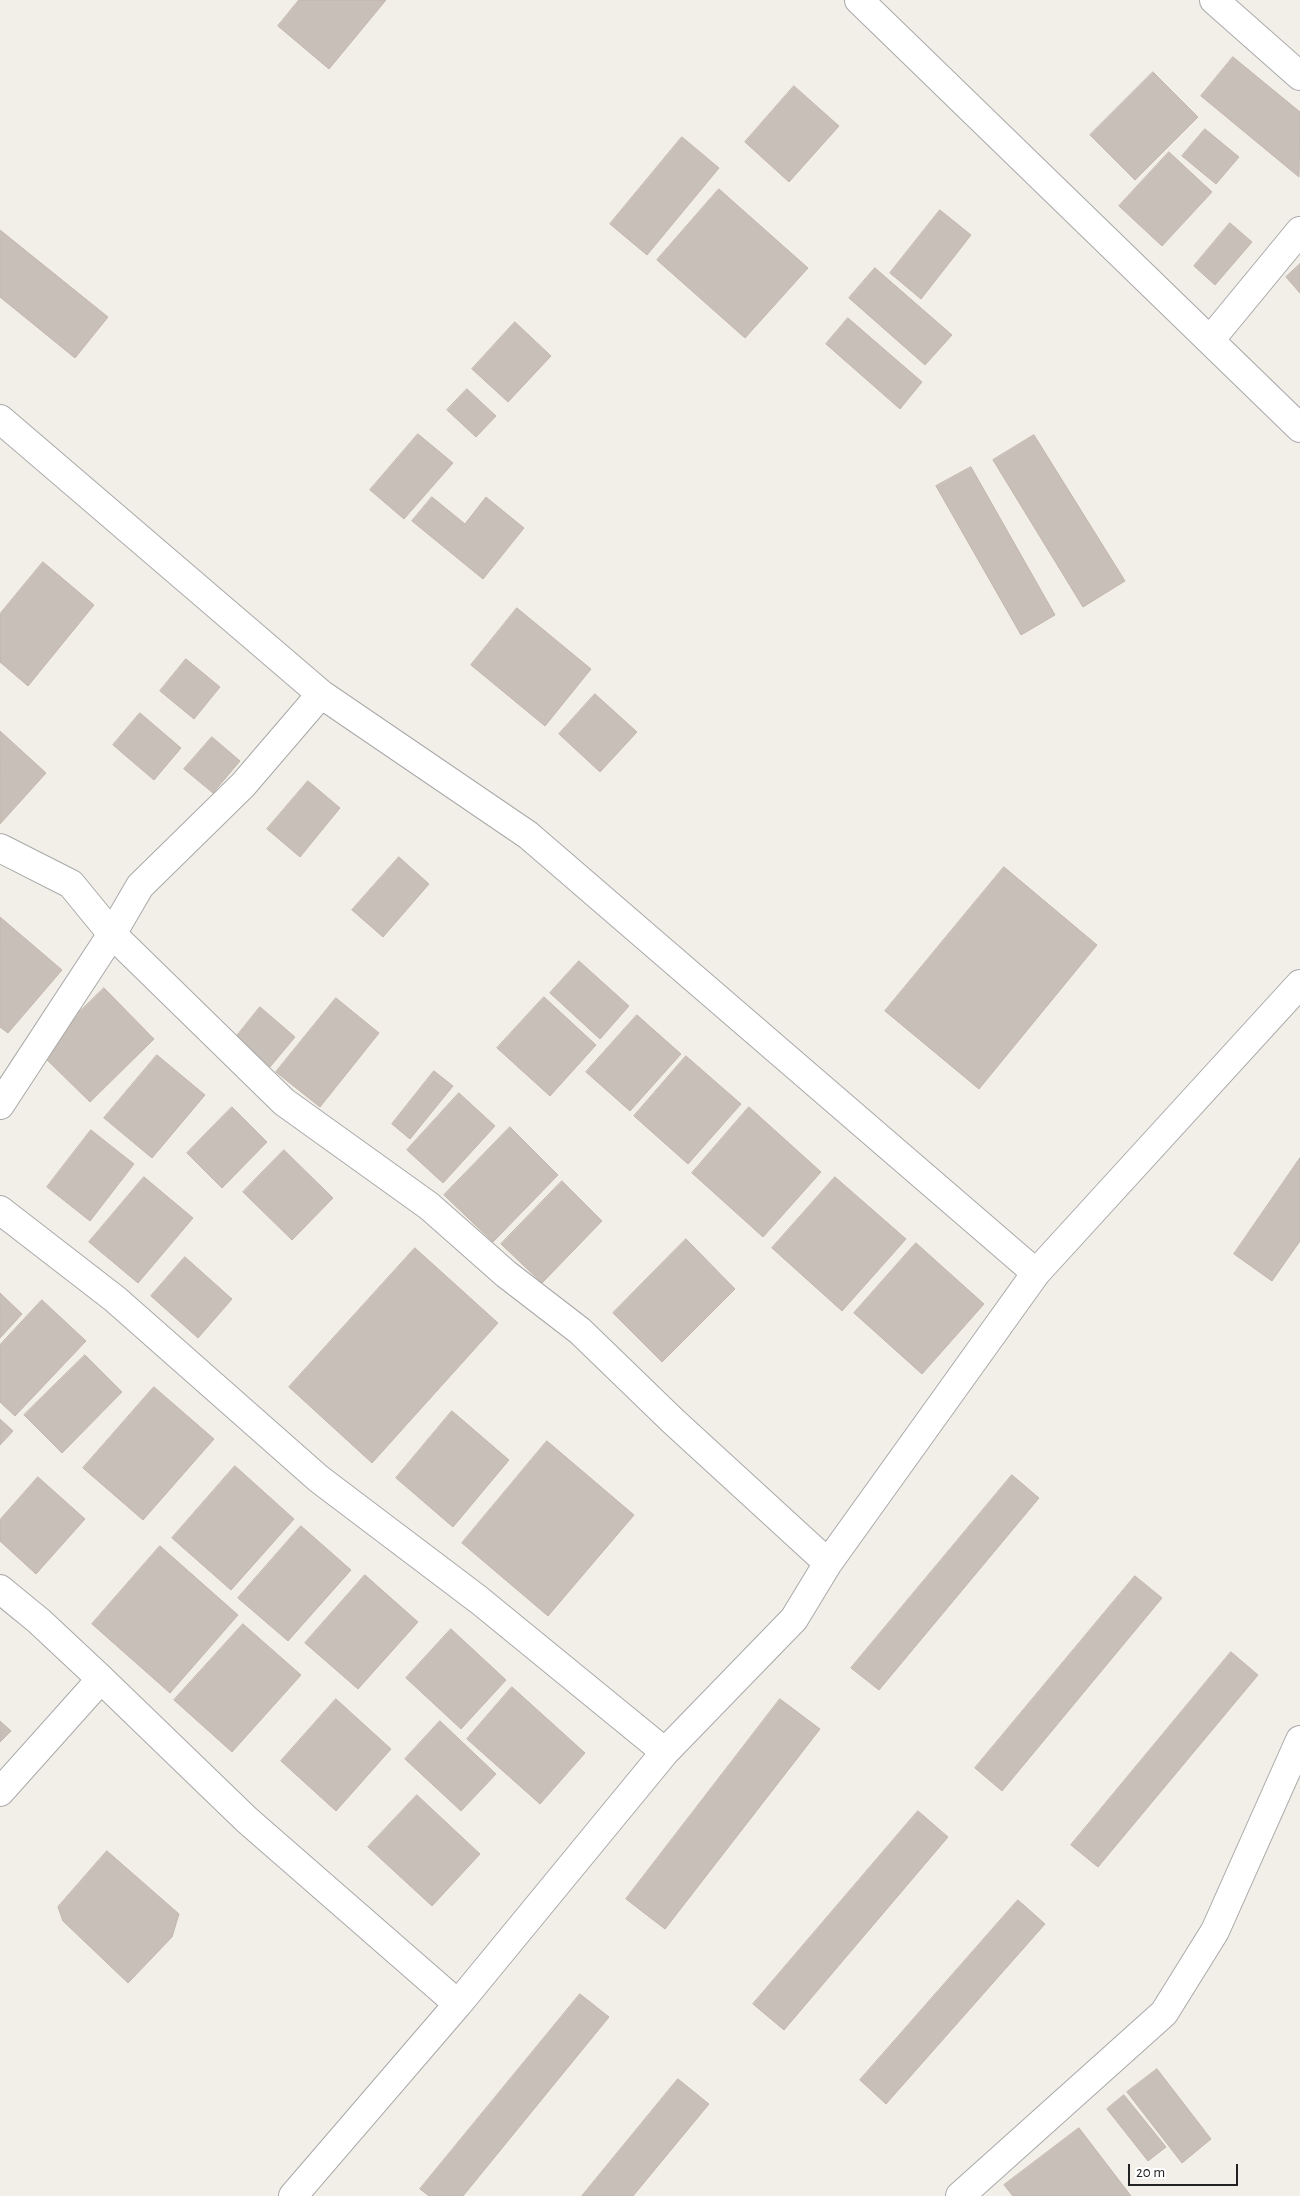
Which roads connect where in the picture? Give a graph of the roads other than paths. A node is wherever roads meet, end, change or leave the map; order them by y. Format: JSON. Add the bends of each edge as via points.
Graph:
{"nodes":[{"id":1,"x":859,"y":0,"type":"edge"},
{"id":2,"x":1214,"y":0,"type":"edge"},
{"id":3,"x":1300,"y":76,"type":"edge"},
{"id":4,"x":1300,"y":231,"type":"edge"},
{"id":5,"x":1211,"y":339,"type":"junction"},
{"id":6,"x":0,"y":419,"type":"edge"},
{"id":7,"x":1300,"y":428,"type":"edge"},
{"id":8,"x":321,"y":694,"type":"junction"},
{"id":9,"x":0,"y":848,"type":"edge"},
{"id":10,"x":112,"y":934,"type":"junction"},
{"id":11,"x":1300,"y":984,"type":"edge"},
{"id":12,"x":0,"y":1105,"type":"edge"},
{"id":13,"x":0,"y":1210,"type":"edge"},
{"id":14,"x":1036,"y":1273,"type":"junction"},
{"id":15,"x":828,"y":1564,"type":"junction"},
{"id":16,"x":0,"y":1589,"type":"edge"},
{"id":17,"x":101,"y":1679,"type":"junction"},
{"id":18,"x":1300,"y":1740,"type":"edge"},
{"id":19,"x":665,"y":1752,"type":"junction"},
{"id":20,"x":0,"y":1792,"type":"edge"},
{"id":21,"x":458,"y":2004,"type":"junction"},
{"id":22,"x":293,"y":2196,"type":"edge"},
{"id":23,"x":960,"y":2196,"type":"edge"}],
"edges":[{"from":1,"to":5,"type":"street"},
{"from":2,"to":3,"type":"street"},
{"from":4,"to":5,"type":"street"},
{"from":5,"to":7,"type":"street"},
{"from":6,"to":8,"type":"street"},
{"from":8,"to":10,"type":"street","via":[[243,785],[140,886]]},
{"from":8,"to":14,"type":"street","via":[[528,835]]},
{"from":9,"to":10,"type":"street","via":[[71,884]]},
{"from":10,"to":12,"type":"street"},
{"from":10,"to":15,"type":"street","via":[[284,1102],[429,1206],[506,1274],[580,1330]]},
{"from":11,"to":14,"type":"street"},
{"from":13,"to":19,"type":"street","via":[[115,1300],[320,1479],[479,1600]]},
{"from":14,"to":15,"type":"street"},
{"from":15,"to":19,"type":"street","via":[[794,1619]]},
{"from":16,"to":17,"type":"street"},
{"from":17,"to":20,"type":"street"},
{"from":17,"to":21,"type":"street","via":[[247,1820]]},
{"from":18,"to":23,"type":"street","via":[[1215,1932],[1164,2013]]},
{"from":19,"to":21,"type":"street"},
{"from":21,"to":22,"type":"street"}]}
